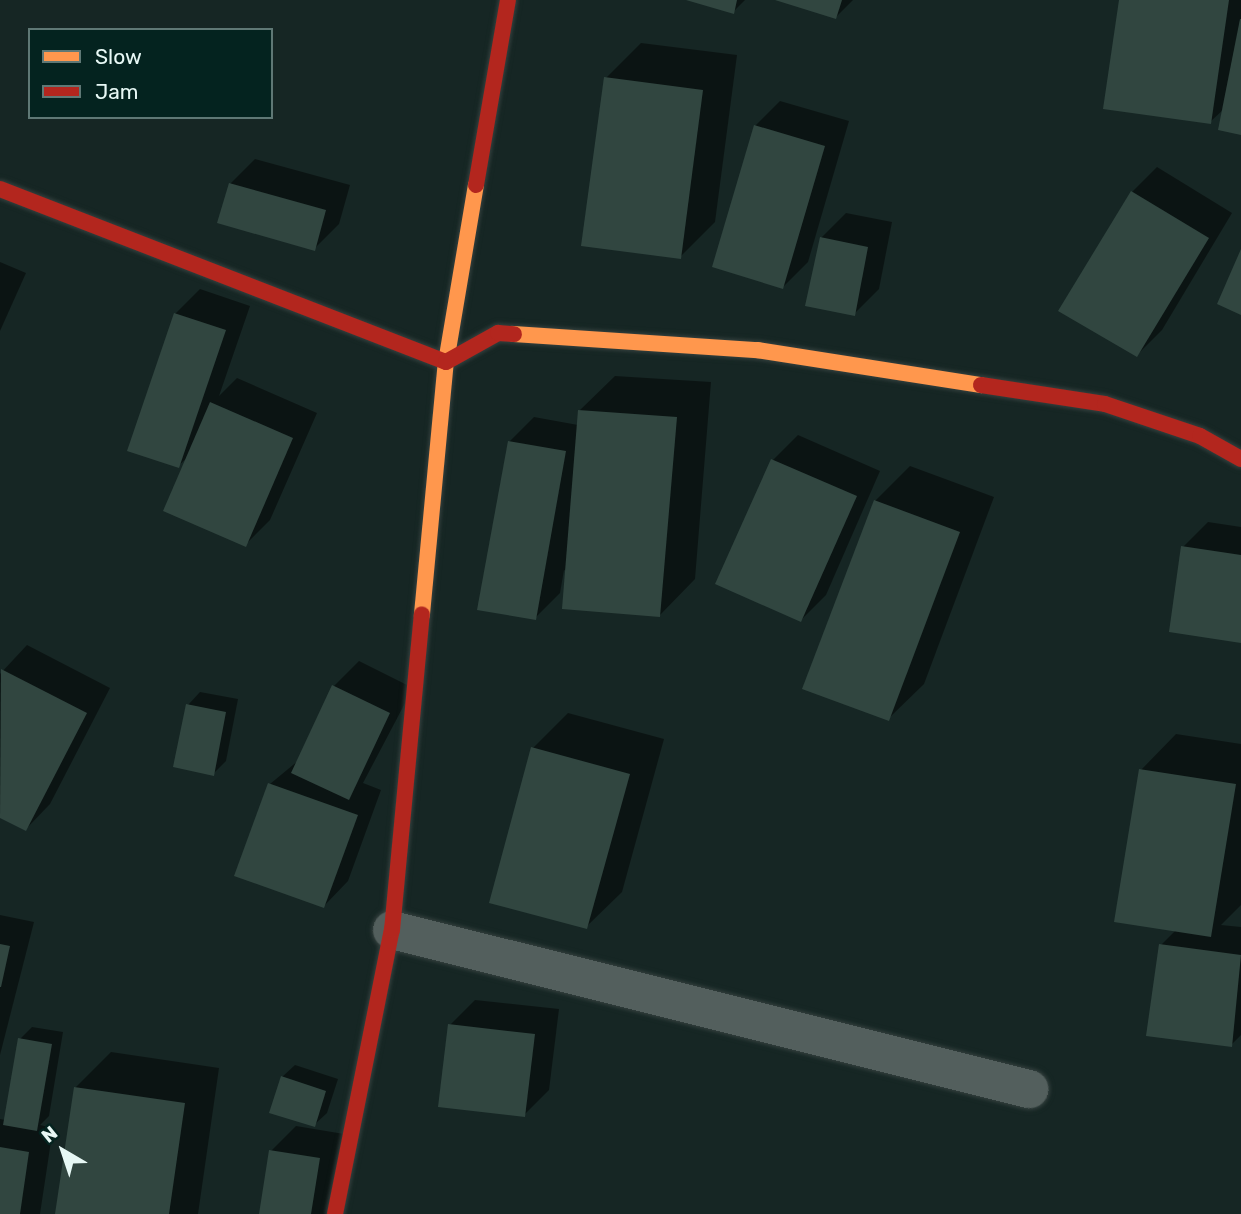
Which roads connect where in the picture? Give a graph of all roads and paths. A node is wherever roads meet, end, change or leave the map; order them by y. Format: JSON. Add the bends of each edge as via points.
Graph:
{"nodes":[{"id":1,"x":508,"y":0,"type":"edge"},
{"id":2,"x":0,"y":189,"type":"edge"},
{"id":3,"x":446,"y":362,"type":"junction"},
{"id":4,"x":1241,"y":459,"type":"edge"},
{"id":5,"x":391,"y":930,"type":"junction"},
{"id":6,"x":1029,"y":1089,"type":"dead end"},
{"id":7,"x":335,"y":1214,"type":"edge"}],
"edges":[{"from":1,"to":3,"type":"street"},
{"from":2,"to":3,"type":"street"},
{"from":3,"to":4,"type":"street","via":[[498,333],[757,350],[1105,404],[1200,436]]},
{"from":3,"to":5,"type":"street"},
{"from":5,"to":6,"type":"street"},
{"from":5,"to":7,"type":"street"}]}
